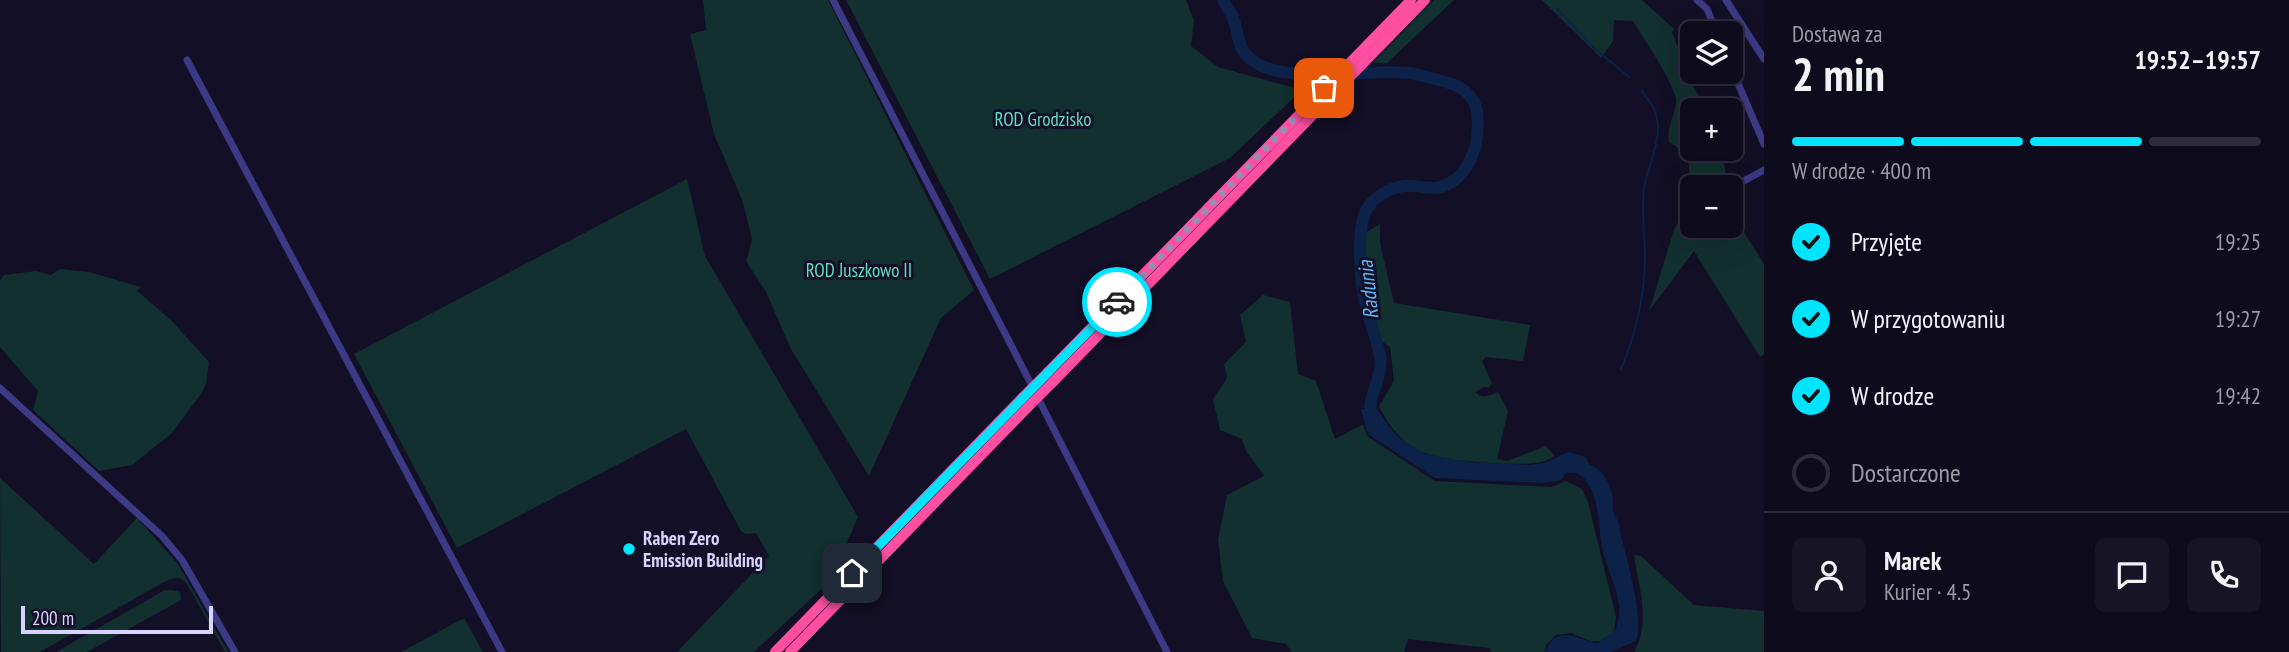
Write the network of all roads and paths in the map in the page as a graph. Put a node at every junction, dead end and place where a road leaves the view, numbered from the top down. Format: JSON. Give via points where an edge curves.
{"nodes":[{"id":1,"x":833,"y":0,"type":"edge"},
{"id":2,"x":1411,"y":0,"type":"edge"},
{"id":3,"x":1425,"y":0,"type":"edge"},
{"id":4,"x":1698,"y":0,"type":"edge"},
{"id":5,"x":1726,"y":0,"type":"edge"},
{"id":6,"x":1712,"y":21,"type":"edge"},
{"id":7,"x":1361,"y":57,"type":"junction"},
{"id":8,"x":1764,"y":59,"type":"edge"},
{"id":9,"x":187,"y":60,"type":"dead end"},
{"id":10,"x":1738,"y":84,"type":"edge"},
{"id":11,"x":1764,"y":145,"type":"edge"},
{"id":12,"x":1764,"y":170,"type":"edge"},
{"id":13,"x":1743,"y":181,"type":"edge"},
{"id":14,"x":1051,"y":377,"type":"junction"},
{"id":15,"x":1030,"y":382,"type":"dead end"},
{"id":16,"x":0,"y":388,"type":"edge"},
{"id":17,"x":1026,"y":402,"type":"junction"},
{"id":18,"x":1041,"y":404,"type":"dead end"},
{"id":19,"x":235,"y":652,"type":"edge"},
{"id":20,"x":502,"y":652,"type":"edge"},
{"id":21,"x":775,"y":652,"type":"edge"},
{"id":22,"x":790,"y":652,"type":"edge"},
{"id":23,"x":1167,"y":652,"type":"edge"}],
"edges":[{"from":1,"to":15,"type":"street"},
{"from":2,"to":7,"type":"highway"},
{"from":3,"to":7,"type":"highway"},
{"from":4,"to":6,"type":"street"},
{"from":5,"to":8,"type":"street"},
{"from":7,"to":14,"type":"highway","via":[[1324,88]]},
{"from":7,"to":14,"type":"highway","via":[[1338,88]]},
{"from":9,"to":20,"type":"street"},
{"from":10,"to":11,"type":"street"},
{"from":12,"to":13,"type":"street"},
{"from":14,"to":17,"type":"highway","bridge":true},
{"from":16,"to":19,"type":"street","via":[[162,536],[193,578]]},
{"from":17,"to":21,"type":"highway"},
{"from":17,"to":22,"type":"highway"},
{"from":18,"to":23,"type":"street"}]}
